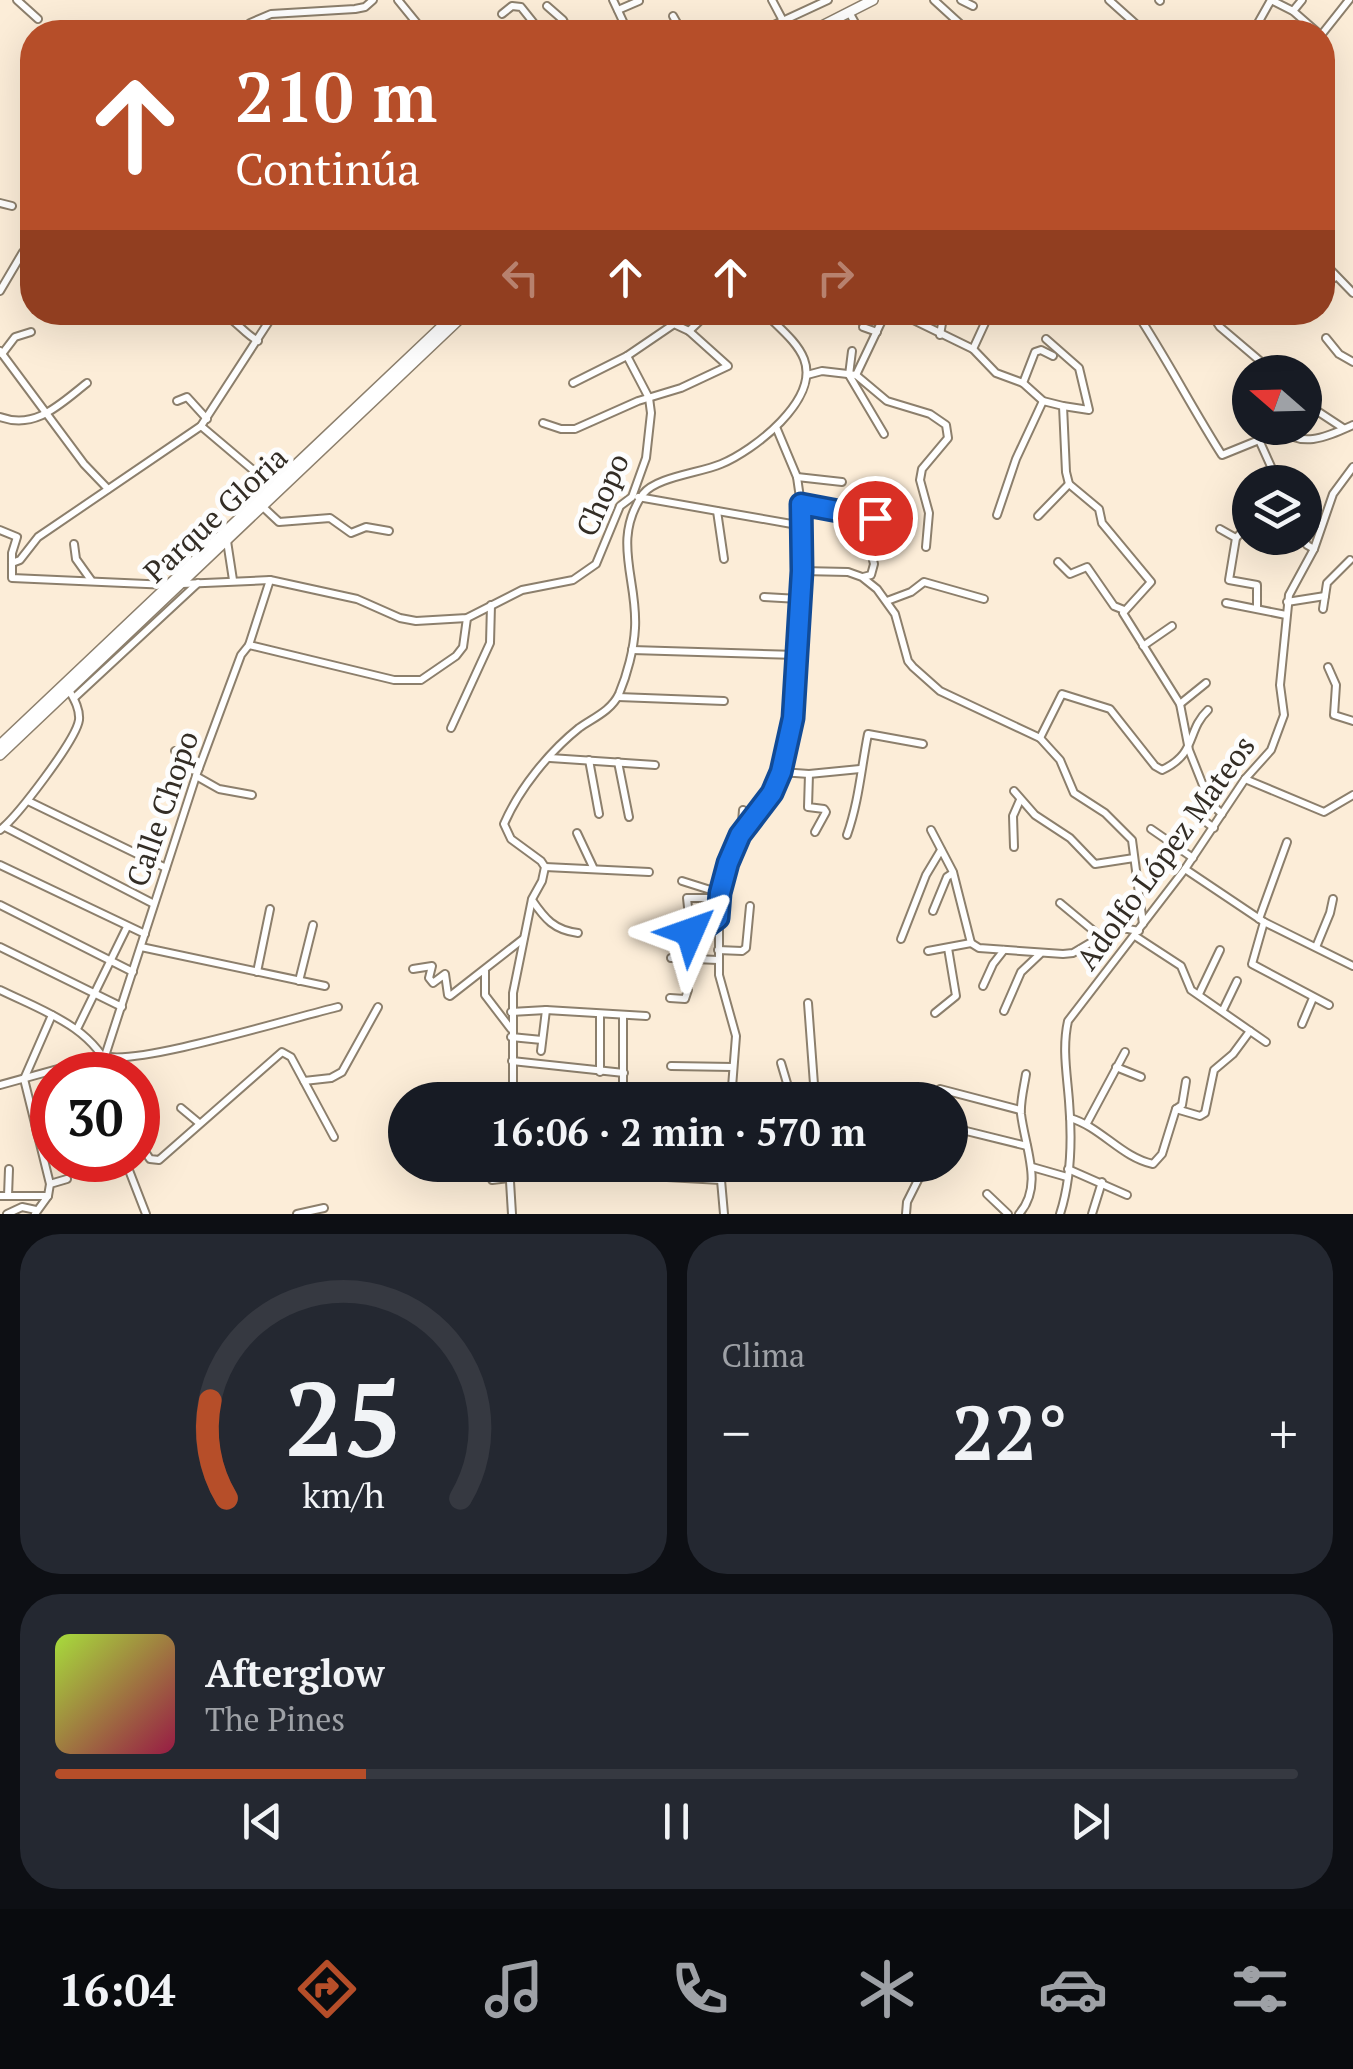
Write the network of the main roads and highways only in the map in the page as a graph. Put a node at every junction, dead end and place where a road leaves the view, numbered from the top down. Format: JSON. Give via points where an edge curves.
{"nodes":[{"id":1,"x":874,"y":0,"type":"edge"},
{"id":2,"x":833,"y":20,"type":"edge"},
{"id":3,"x":446,"y":325,"type":"edge"},
{"id":4,"x":452,"y":325,"type":"edge"},
{"id":5,"x":421,"y":353,"type":"junction"},
{"id":6,"x":275,"y":489,"type":"junction"},
{"id":7,"x":174,"y":584,"type":"junction"},
{"id":8,"x":69,"y":690,"type":"junction"},
{"id":9,"x":0,"y":745,"type":"edge"},
{"id":10,"x":0,"y":755,"type":"edge"}],
"edges":[{"from":1,"to":2,"type":"main road"},
{"from":3,"to":5,"type":"main road","name":"Parque Gloria"},
{"from":4,"to":5,"type":"main road","name":"Parque Gloria"},
{"from":5,"to":6,"type":"main road","name":"Parque Gloria"},
{"from":6,"to":7,"type":"main road","name":"Parque Gloria"},
{"from":6,"to":7,"type":"main road","name":"Parque Gloria"},
{"from":7,"to":8,"type":"main road","name":"Parque Gloria"},
{"from":8,"to":9,"type":"main road","name":"Parque Gloria"},
{"from":8,"to":10,"type":"main road","name":"Parque Gloria"}]}
